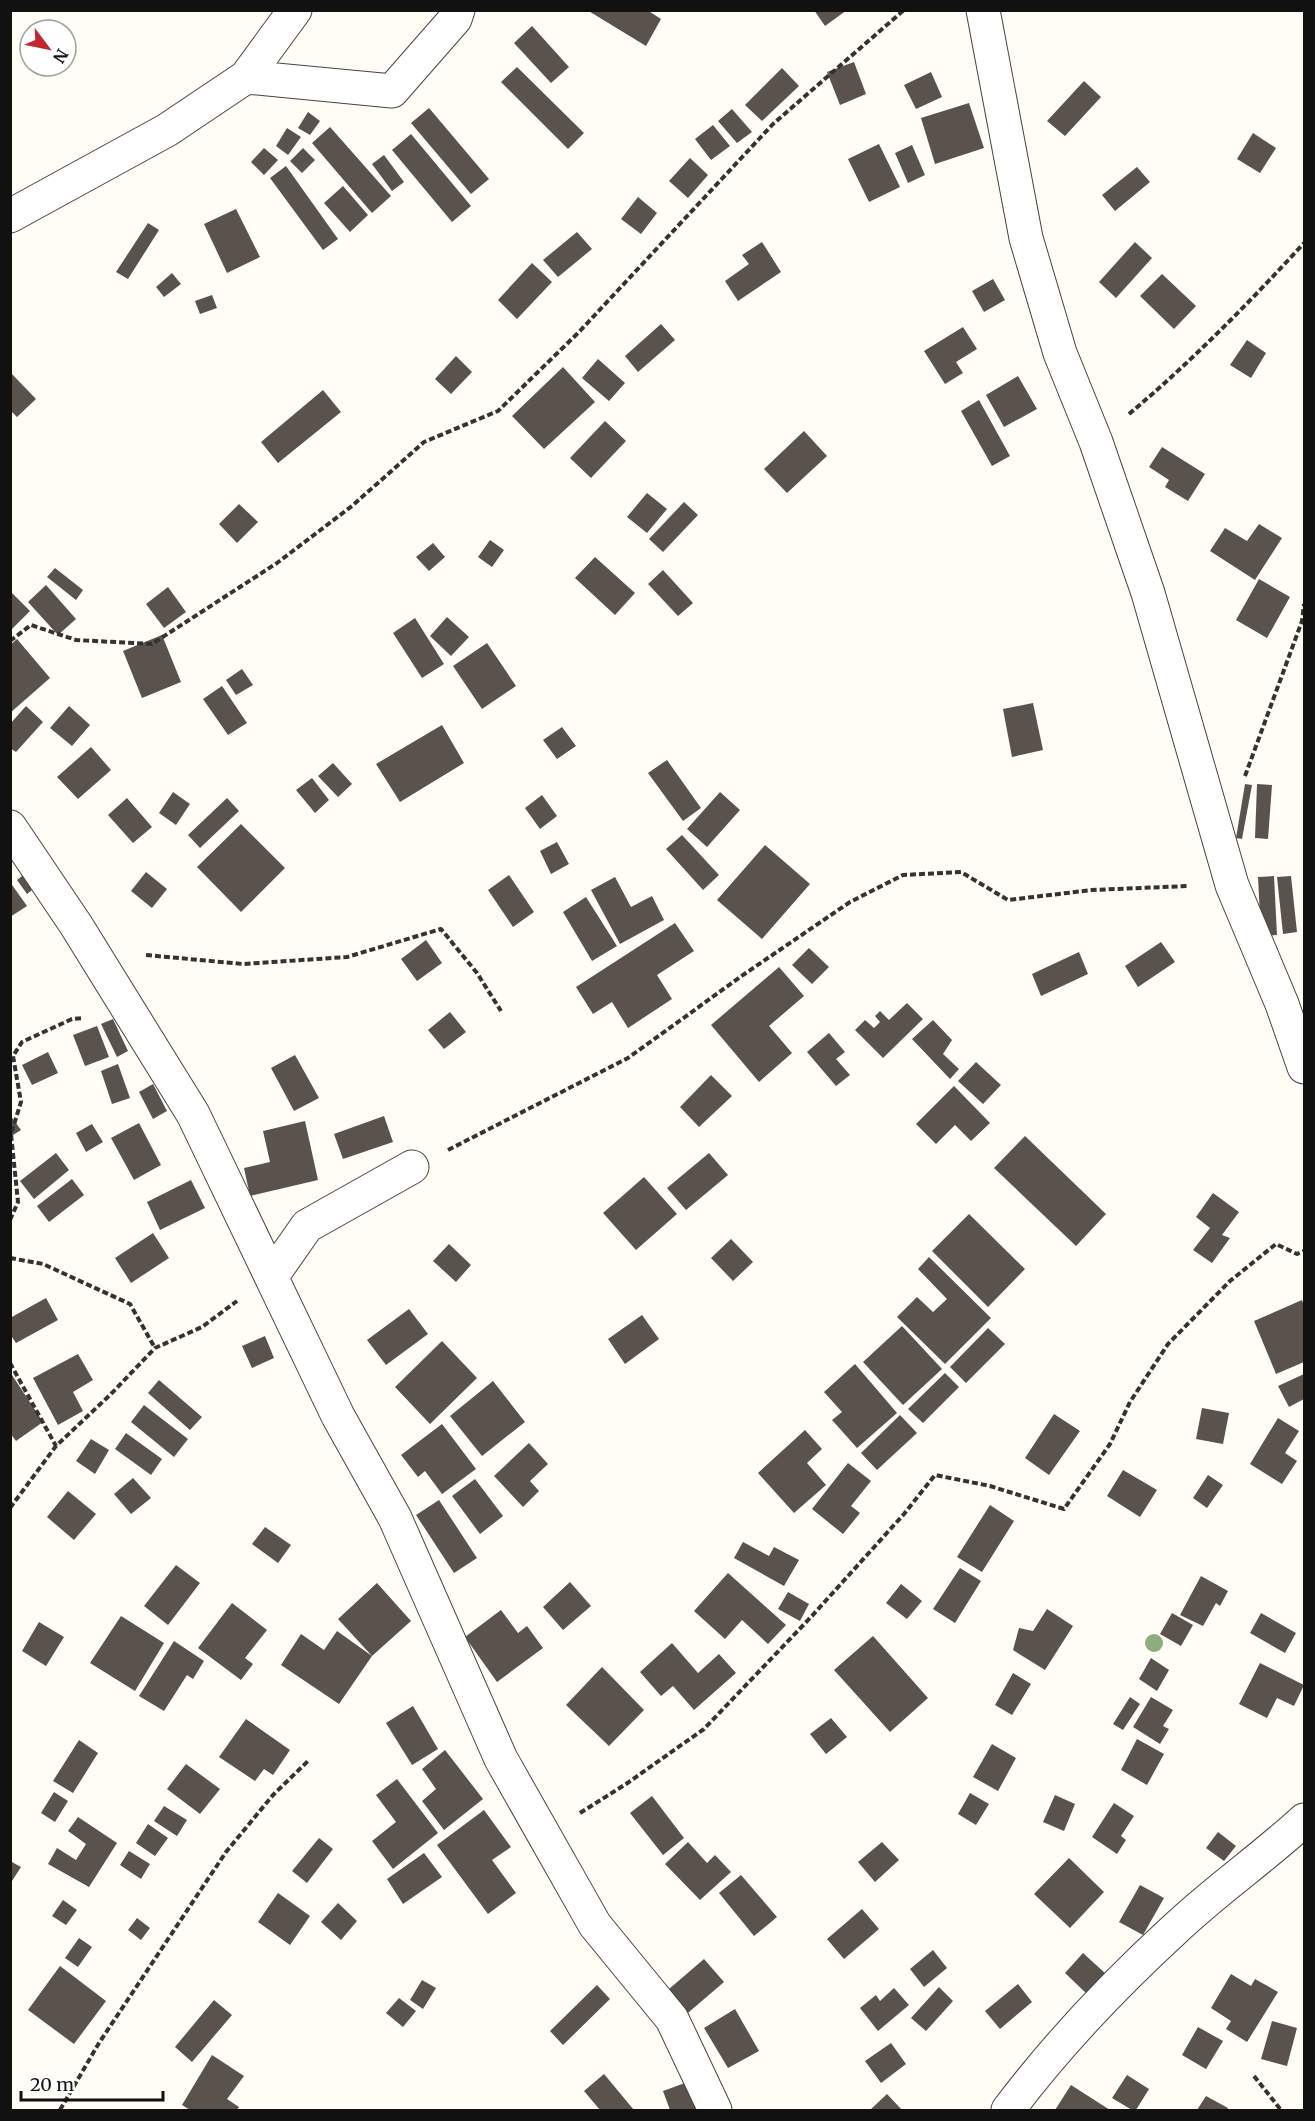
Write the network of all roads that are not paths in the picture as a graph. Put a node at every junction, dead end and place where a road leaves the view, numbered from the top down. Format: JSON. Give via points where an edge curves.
{"nodes":[{"id":1,"x":295,"y":10,"type":"edge"},
{"id":2,"x":458,"y":10,"type":"edge"},
{"id":3,"x":983,"y":10,"type":"edge"},
{"id":4,"x":246,"y":77,"type":"junction"},
{"id":5,"x":10,"y":216,"type":"edge"},
{"id":6,"x":10,"y":827,"type":"edge"},
{"id":7,"x":1305,"y":1067,"type":"edge"},
{"id":8,"x":412,"y":1167,"type":"road end"},
{"id":9,"x":272,"y":1276,"type":"junction"},
{"id":10,"x":1305,"y":1820,"type":"edge"},
{"id":11,"x":715,"y":2110,"type":"edge"},
{"id":12,"x":1008,"y":2110,"type":"edge"}],
"edges":[{"from":1,"to":4,"type":"street"},
{"from":2,"to":4,"type":"street","via":[[455,19],[392,91]]},
{"from":3,"to":7,"type":"street","via":[[1026,238],[1060,353],[1096,442],[1148,593],[1232,885]]},
{"from":4,"to":5,"type":"street","via":[[167,130]]},
{"from":6,"to":9,"type":"street","via":[[193,1114]]},
{"from":8,"to":9,"type":"street","via":[[307,1226]]},
{"from":9,"to":11,"type":"street","via":[[338,1416],[395,1518],[501,1759],[595,1924],[672,2019]]},
{"from":10,"to":12,"type":"street","via":[[1174,1929],[1102,2002]]}]}
